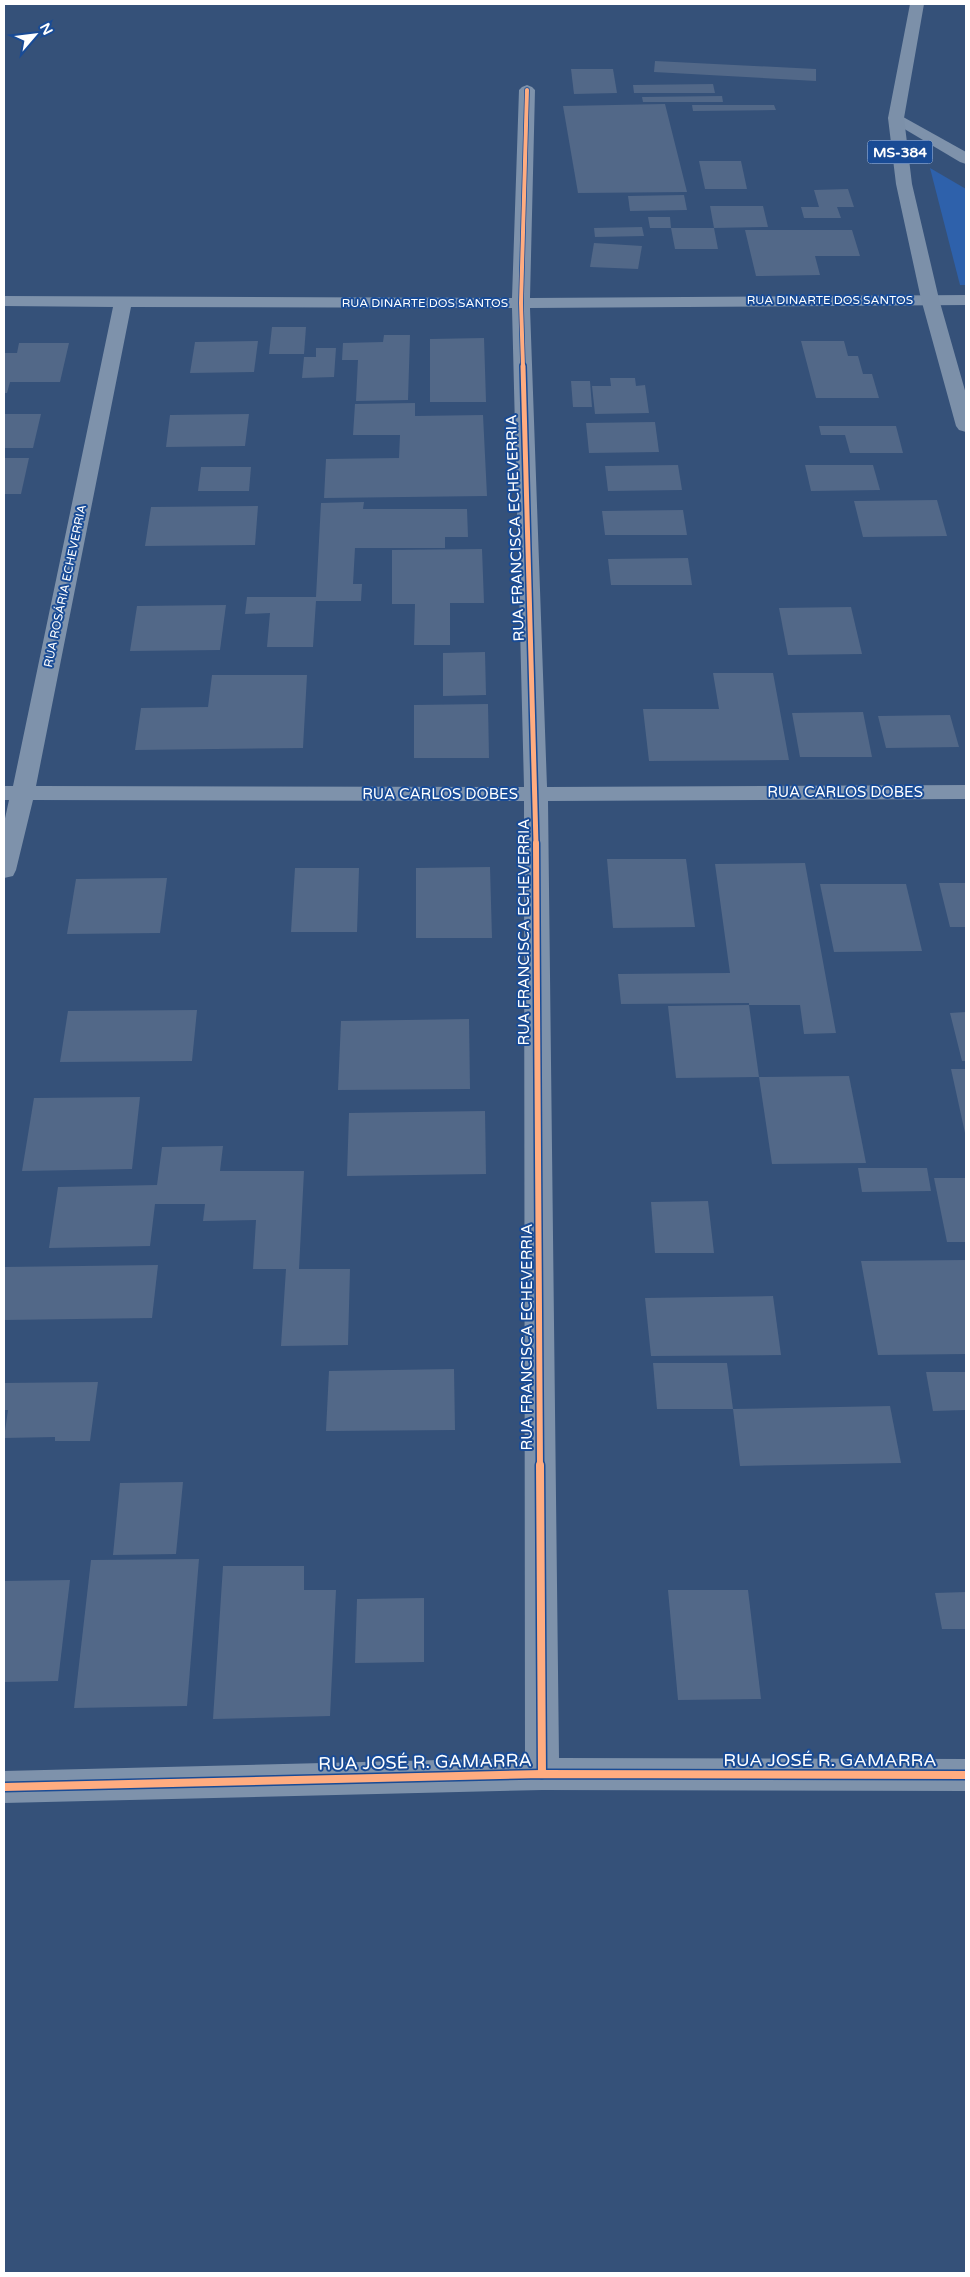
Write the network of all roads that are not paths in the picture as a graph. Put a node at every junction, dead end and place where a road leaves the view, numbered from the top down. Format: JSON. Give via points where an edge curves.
{"nodes":[{"id":1,"x":917,"y":4,"type":"edge"},
{"id":2,"x":527,"y":90,"type":"dead end"},
{"id":3,"x":896,"y":118,"type":"junction"},
{"id":4,"x":966,"y":159,"type":"edge"},
{"id":5,"x":930,"y":299,"type":"junction"},
{"id":6,"x":966,"y":300,"type":"edge"},
{"id":7,"x":4,"y":301,"type":"edge"},
{"id":8,"x":123,"y":302,"type":"junction"},
{"id":9,"x":521,"y":303,"type":"junction"},
{"id":10,"x":966,"y":426,"type":"edge"},
{"id":11,"x":966,"y":792,"type":"edge"},
{"id":12,"x":13,"y":793,"type":"edge"},
{"id":13,"x":536,"y":794,"type":"junction"},
{"id":14,"x":4,"y":870,"type":"edge"},
{"id":15,"x":542,"y":1774,"type":"junction"},
{"id":16,"x":966,"y":1775,"type":"edge"},
{"id":17,"x":4,"y":1787,"type":"edge"}],
"edges":[{"from":1,"to":3,"type":"main road","number":"MS-384"},
{"from":2,"to":9,"type":"street","name":"RUA FRANCISCA ECHEVERRIA"},
{"from":3,"to":4,"type":"street"},
{"from":3,"to":5,"type":"main road","number":"MS-384","via":[[904,184]]},
{"from":5,"to":6,"type":"street","name":"RUA DINARTE DOS SANTOS"},
{"from":5,"to":9,"type":"street","name":"RUA DINARTE DOS SANTOS"},
{"from":5,"to":10,"type":"main road","number":"MS-384"},
{"from":7,"to":8,"type":"street","name":"RUA DINARTE DOS SANTOS"},
{"from":8,"to":9,"type":"street","name":"RUA DINARTE DOS SANTOS"},
{"from":8,"to":12,"type":"street","name":"RUA ROSÁRIA ECHEVERRIA"},
{"from":9,"to":13,"type":"street","name":"RUA FRANCISCA ECHEVERRIA"},
{"from":11,"to":13,"type":"street","name":"RUA CARLOS DOBES"},
{"from":12,"to":13,"type":"street","name":"RUA CARLOS DOBES"},
{"from":12,"to":14,"type":"street","name":"RUA ROSÁRIA ECHEVERRIA"},
{"from":13,"to":15,"type":"street","name":"RUA FRANCISCA ECHEVERRIA"},
{"from":15,"to":16,"type":"street","name":"RUA JOSÉ R. GAMARRA"},
{"from":15,"to":17,"type":"street","name":"RUA JOSÉ R. GAMARRA"}]}
